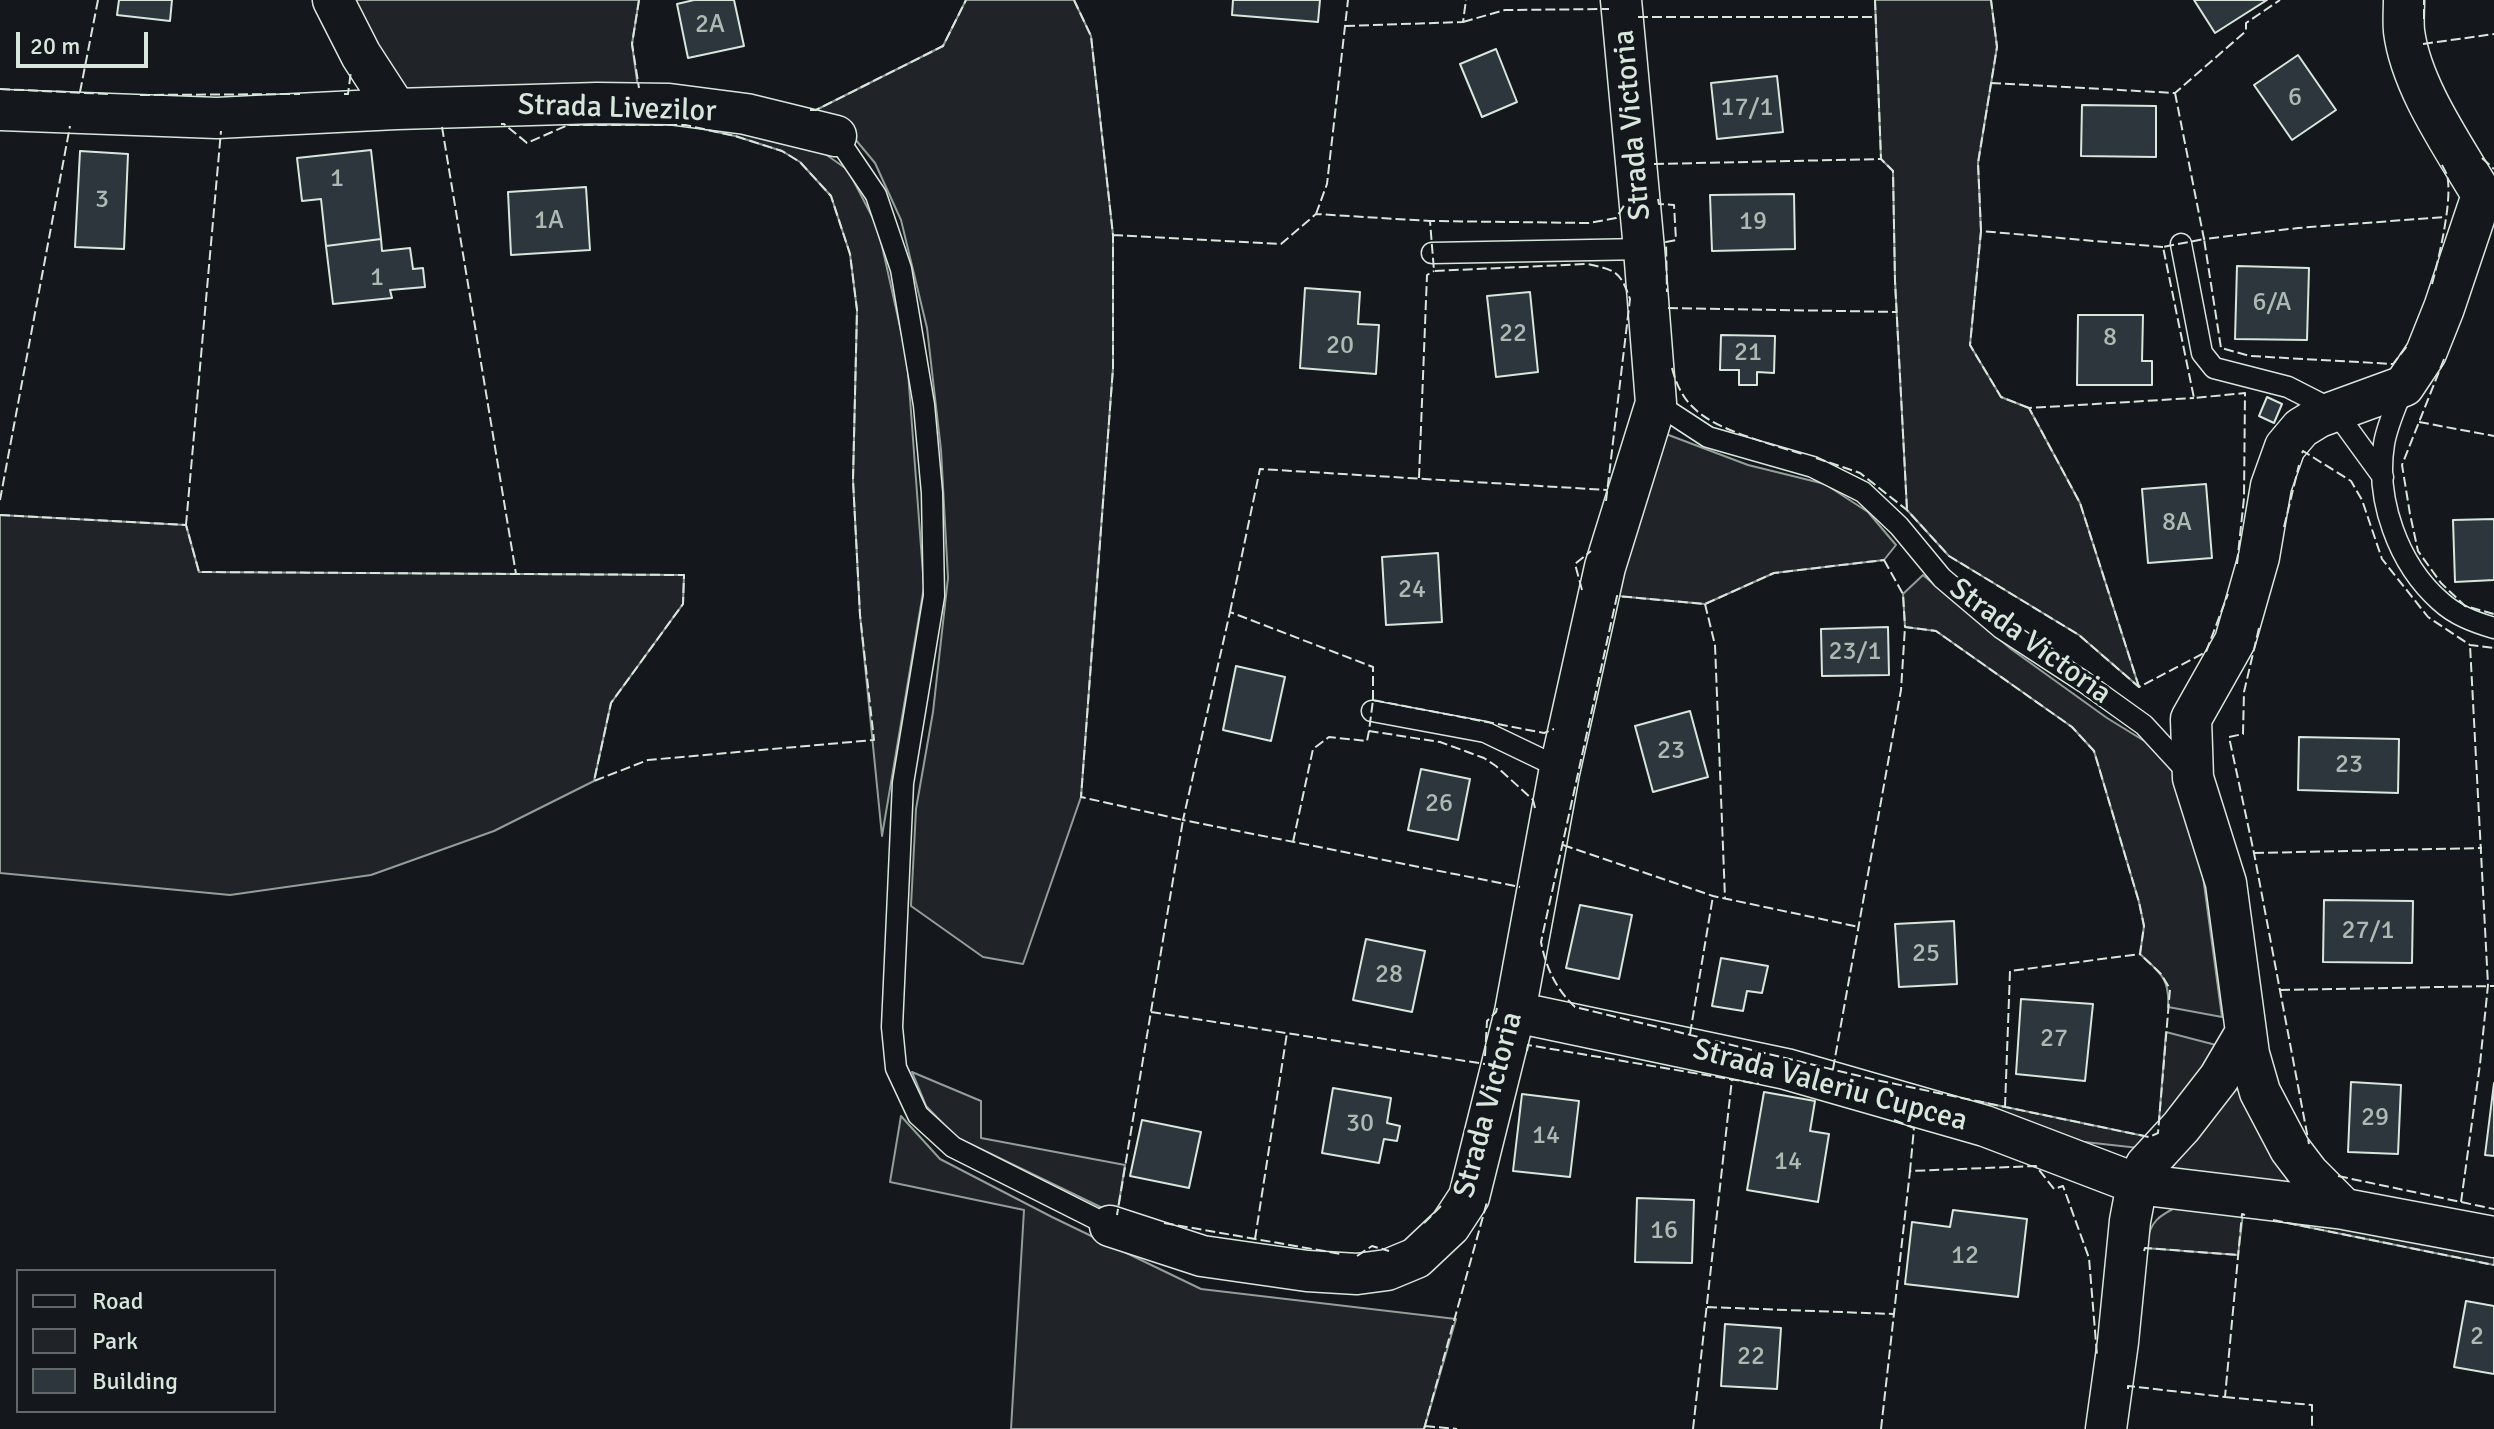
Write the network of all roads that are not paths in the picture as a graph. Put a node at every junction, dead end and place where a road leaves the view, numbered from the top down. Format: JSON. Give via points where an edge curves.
{"nodes":[{"id":1,"x":333,"y":0,"type":"edge"},
{"id":2,"x":1621,"y":0,"type":"edge"},
{"id":3,"x":2404,"y":0,"type":"edge"},
{"id":4,"x":396,"y":109,"type":"junction"},
{"id":5,"x":0,"y":110,"type":"edge"},
{"id":6,"x":836,"y":136,"type":"joint"},
{"id":7,"x":2488,"y":196,"type":"edge"},
{"id":8,"x":2181,"y":244,"type":"dead end"},
{"id":9,"x":1644,"y":249,"type":"junction"},
{"id":10,"x":1432,"y":253,"type":"dead end"},
{"id":11,"x":2404,"y":386,"type":"junction"},
{"id":12,"x":1656,"y":403,"type":"junction"},
{"id":13,"x":2335,"y":411,"type":"junction"},
{"id":14,"x":2383,"y":477,"type":"junction"},
{"id":15,"x":2494,"y":628,"type":"edge"},
{"id":16,"x":1372,"y":711,"type":"dead end"},
{"id":17,"x":1560,"y":768,"type":"junction"},
{"id":18,"x":2193,"y":778,"type":"junction"},
{"id":19,"x":1515,"y":1012,"type":"junction"},
{"id":20,"x":2246,"y":1032,"type":"junction"},
{"id":21,"x":2137,"y":1184,"type":"junction"},
{"id":22,"x":2344,"y":1209,"type":"junction"},
{"id":23,"x":1110,"y":1226,"type":"joint"},
{"id":24,"x":2494,"y":1237,"type":"edge"},
{"id":25,"x":2106,"y":1429,"type":"edge"}],
"edges":[{"from":1,"to":4,"type":"street"},
{"from":2,"to":9,"type":"street","name":"Strada Victoria"},
{"from":3,"to":7,"type":"street","via":[[2410,60],[2427,98]]},
{"from":4,"to":5,"type":"street","name":"Strada Livezilor","via":[[217,118]]},
{"from":4,"to":6,"type":"street","name":"Strada Livezilor","via":[[669,104],[746,114]]},
{"from":6,"to":23,"type":"lane","via":[[876,195],[901,269],[924,405],[932,493],[934,596],[903,783],[892,1027],[896,1068],[918,1115],[953,1147]]},
{"from":7,"to":11,"type":"street","via":[[2426,353]]},
{"from":8,"to":13,"type":"lane","via":[[2202,353],[2214,368],[2288,387]]},
{"from":9,"to":10,"type":"lane","name":"Strada Victoria"},
{"from":9,"to":12,"type":"street","name":"Strada Victoria"},
{"from":11,"to":13,"type":"street"},
{"from":11,"to":14,"type":"lane","via":[[2384,444]]},
{"from":12,"to":17,"type":"street","name":"Strada Victoria","via":[[1605,567]]},
{"from":12,"to":18,"type":"lane","name":"Strada Victoria","via":[[1708,437],[1813,467],[1863,492],[1942,578],[2001,628],[2144,725]]},
{"from":13,"to":14,"type":"lane"},
{"from":13,"to":18,"type":"street","via":[[2301,428],[2285,447],[2235,641],[2191,719]]},
{"from":14,"to":15,"type":"lane","via":[[2392,528],[2422,582],[2468,620]]},
{"from":16,"to":17,"type":"lane","via":[[1485,732]]},
{"from":17,"to":19,"type":"street","name":"Strada Victoria"},
{"from":18,"to":20,"type":"street","via":[[2226,883]]},
{"from":19,"to":21,"type":"street","name":"Strada Valeriu Cupcea","via":[[1786,1069],[1985,1126]]},
{"from":19,"to":23,"type":"street","name":"Strada Victoria","via":[[1469,1197],[1450,1226],[1416,1258],[1357,1274],[1307,1271],[1202,1256]]},
{"from":20,"to":21,"type":"street","via":[[2219,1078],[2146,1165]]},
{"from":20,"to":22,"type":"street","via":[[2260,1092],[2278,1129],[2309,1174]]},
{"from":21,"to":22,"type":"street","name":"Strada Valeriu Cupcea"},
{"from":21,"to":25,"type":"street"},
{"from":22,"to":24,"type":"street","name":"Strada Valeriu Cupcea"}]}
